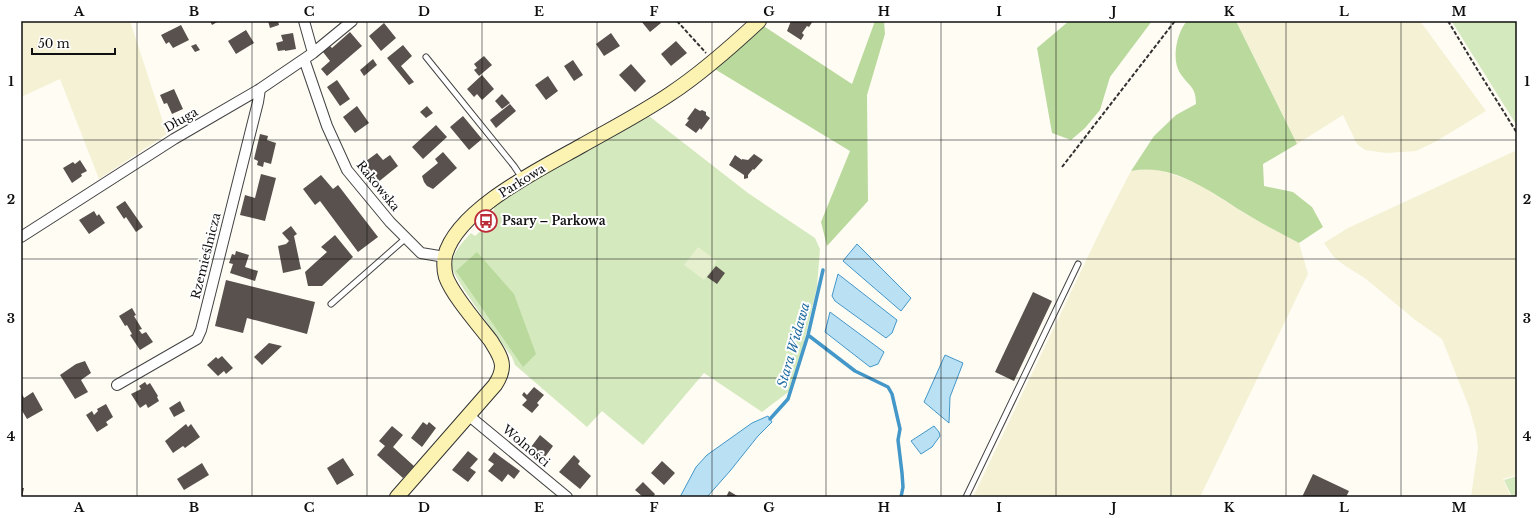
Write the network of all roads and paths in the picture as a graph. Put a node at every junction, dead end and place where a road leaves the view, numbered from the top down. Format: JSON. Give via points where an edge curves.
{"nodes":[{"id":1,"x":304,"y":21,"type":"edge"},
{"id":2,"x":352,"y":21,"type":"edge"},
{"id":3,"x":677,"y":21,"type":"edge"},
{"id":4,"x":759,"y":21,"type":"edge"},
{"id":5,"x":1175,"y":21,"type":"edge"},
{"id":6,"x":1448,"y":21,"type":"edge"},
{"id":7,"x":309,"y":56,"type":"junction"},
{"id":8,"x":426,"y":57,"type":"dead end"},
{"id":9,"x":713,"y":62,"type":"junction"},
{"id":10,"x":260,"y":89,"type":"junction"},
{"id":11,"x":1517,"y":133,"type":"edge"},
{"id":12,"x":1062,"y":167,"type":"dead end"},
{"id":13,"x":522,"y":179,"type":"junction"},
{"id":14,"x":21,"y":237,"type":"edge"},
{"id":15,"x":406,"y":238,"type":"junction"},
{"id":16,"x":445,"y":257,"type":"junction"},
{"id":17,"x":1078,"y":264,"type":"dead end"},
{"id":18,"x":331,"y":304,"type":"dead end"},
{"id":19,"x":117,"y":385,"type":"dead end"},
{"id":20,"x":468,"y":415,"type":"junction"},
{"id":21,"x":397,"y":497,"type":"edge"},
{"id":22,"x":567,"y":497,"type":"edge"},
{"id":23,"x":966,"y":497,"type":"edge"}],
"edges":[{"from":1,"to":7,"type":"street","name":"Rakowska"},
{"from":2,"to":7,"type":"street","name":"Długa"},
{"from":3,"to":9,"type":"path"},
{"from":4,"to":9,"type":"street","name":"Parkowa"},
{"from":5,"to":12,"type":"path"},
{"from":6,"to":11,"type":"path"},
{"from":7,"to":10,"type":"street","name":"Długa"},
{"from":7,"to":15,"type":"street","name":"Rakowska","via":[[327,126],[346,170]]},
{"from":8,"to":13,"type":"lane"},
{"from":9,"to":13,"type":"street","name":"Parkowa","via":[[647,109]]},
{"from":10,"to":14,"type":"street","name":"Długa","via":[[174,139]]},
{"from":10,"to":19,"type":"street","name":"Rzemieślnicza","via":[[197,339]]},
{"from":13,"to":16,"type":"street","name":"Parkowa","via":[[474,214],[452,239]]},
{"from":15,"to":16,"type":"street","name":"Rakowska","via":[[420,253]]},
{"from":15,"to":18,"type":"lane"},
{"from":16,"to":20,"type":"street","name":"Parkowa","via":[[449,283],[495,347],[502,365],[501,374],[495,385]]},
{"from":17,"to":23,"type":"lane"},
{"from":20,"to":21,"type":"street","name":"Parkowa"},
{"from":20,"to":22,"type":"street","name":"Wolności"}]}
